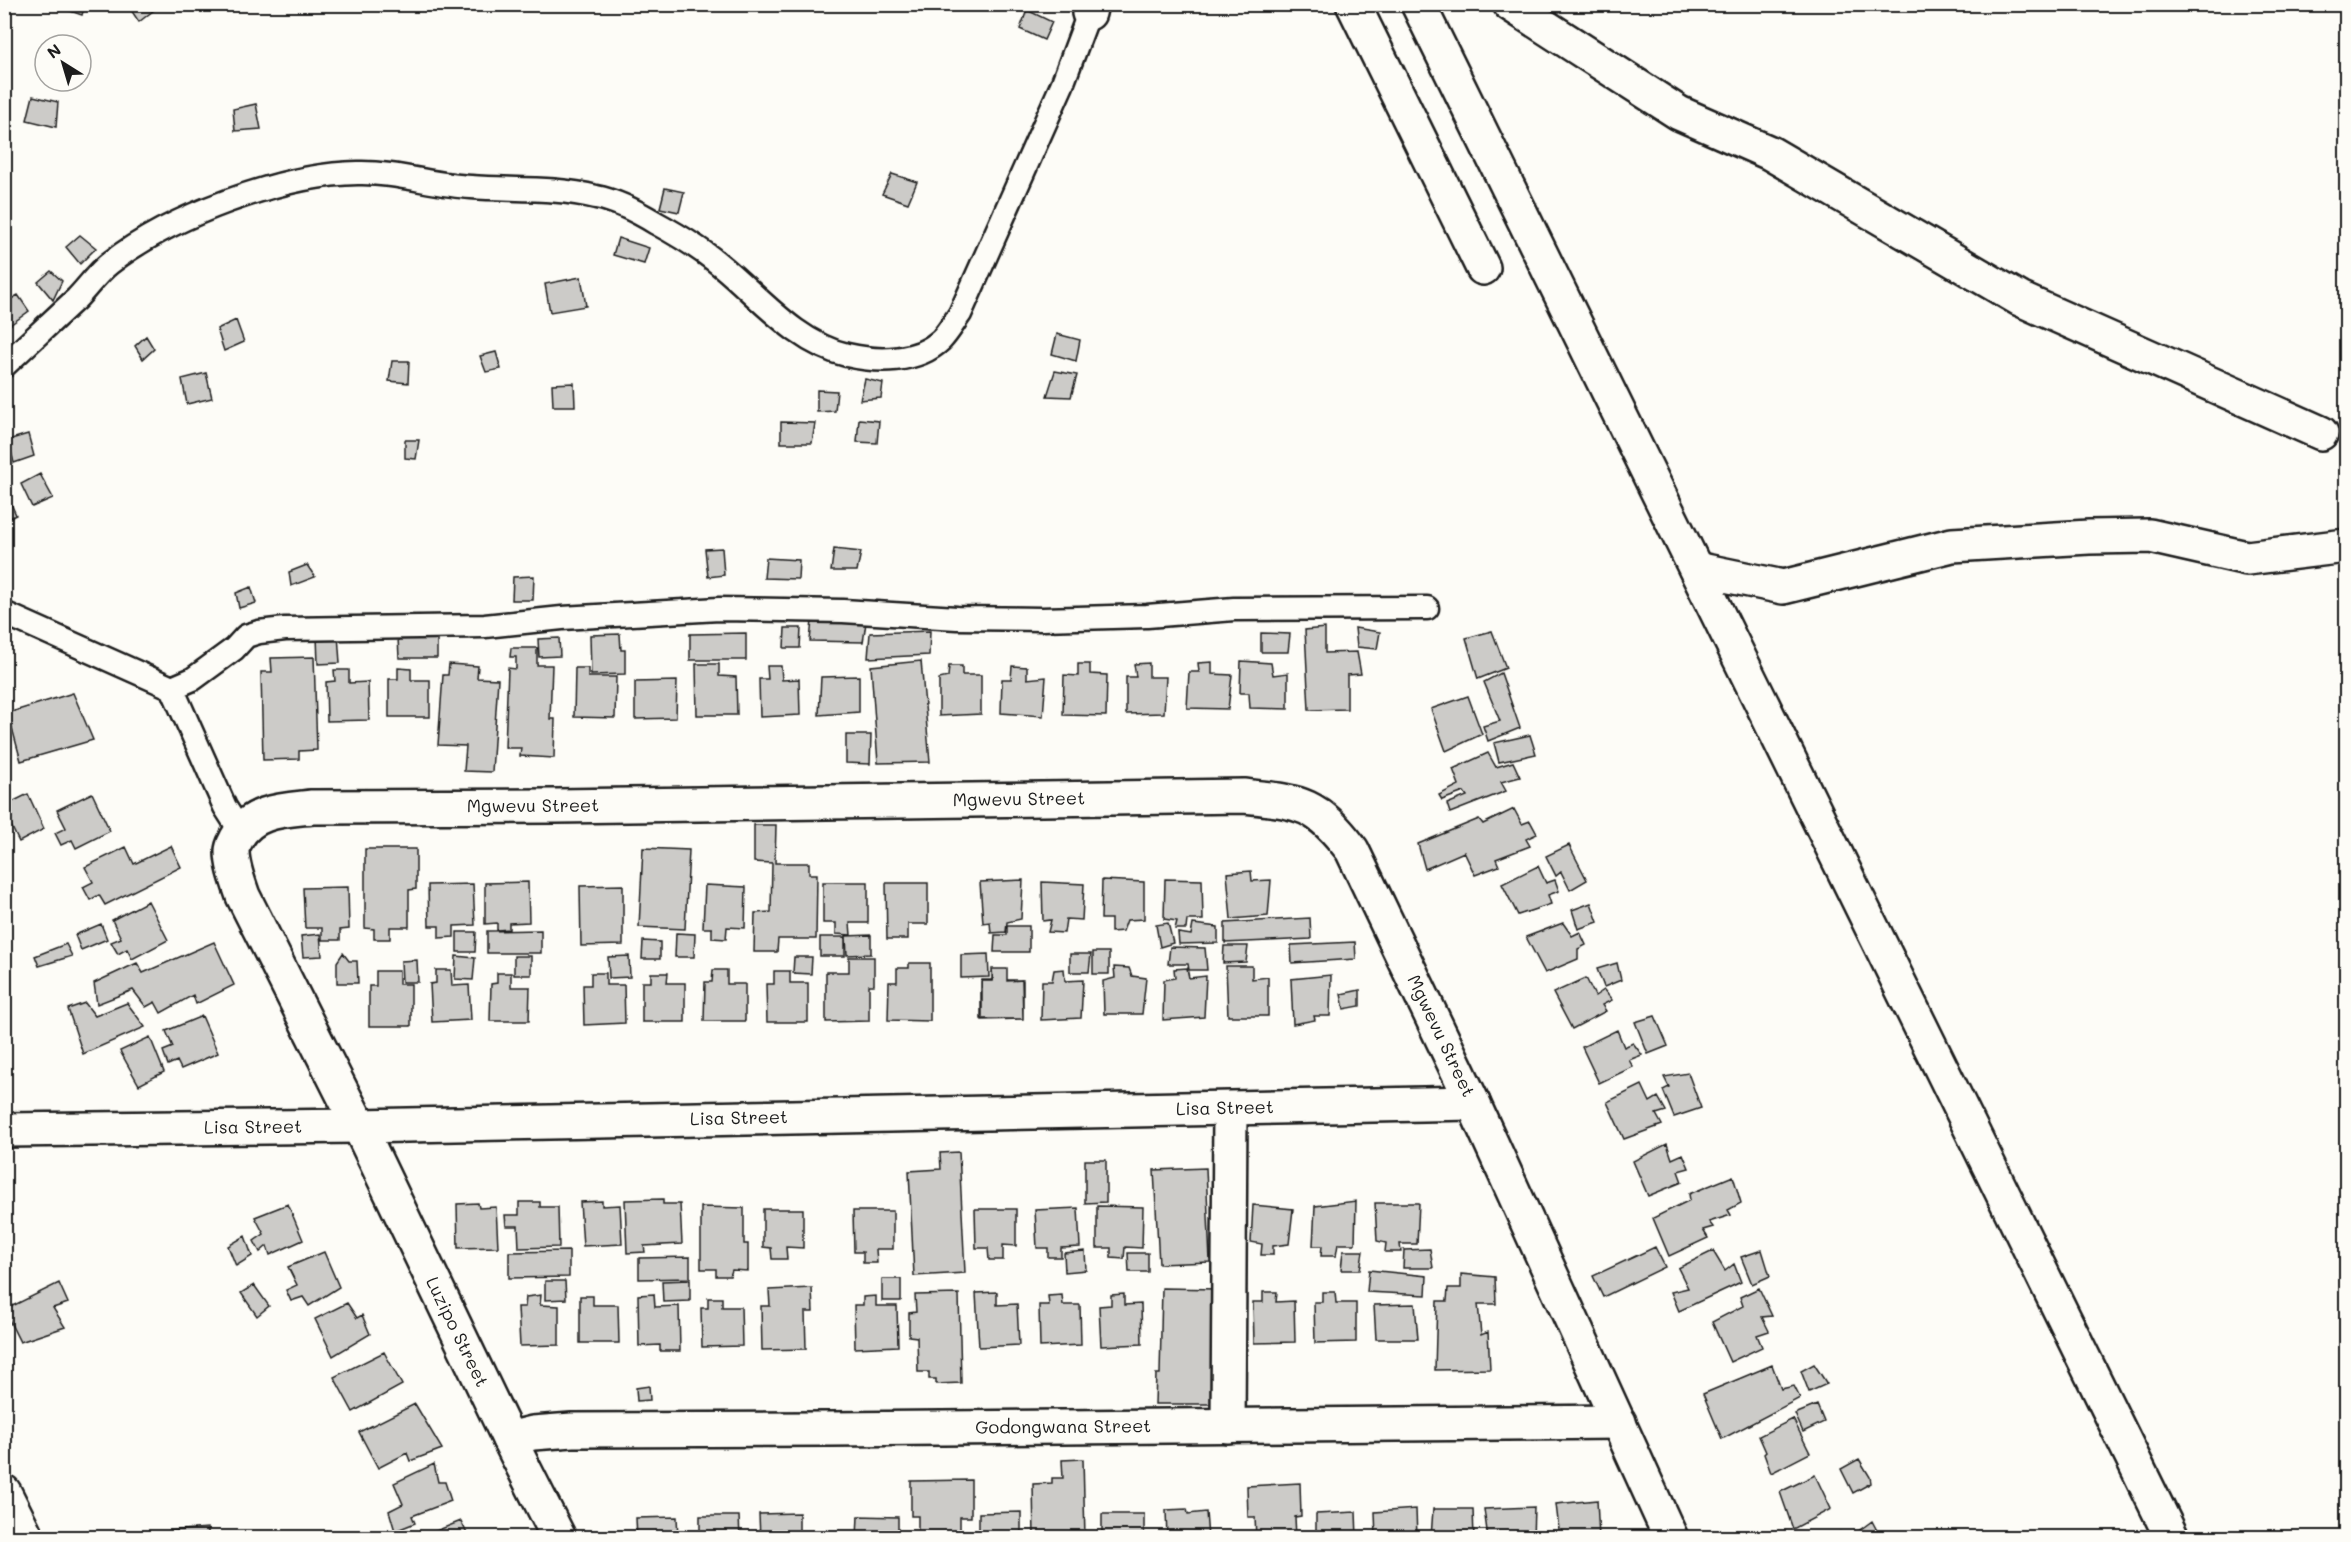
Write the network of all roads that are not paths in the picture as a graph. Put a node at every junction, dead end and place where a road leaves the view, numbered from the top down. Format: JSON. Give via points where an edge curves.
{"nodes":[{"id":1,"x":1353,"y":4,"type":"edge"},
{"id":2,"x":1418,"y":4,"type":"edge"},
{"id":3,"x":1510,"y":4,"type":"edge"},
{"id":4,"x":1090,"y":7,"type":"edge"},
{"id":5,"x":1483,"y":268,"type":"dead end"},
{"id":6,"x":4,"y":366,"type":"edge"},
{"id":7,"x":2321,"y":433,"type":"dead end"},
{"id":8,"x":2346,"y":546,"type":"edge"},
{"id":9,"x":1696,"y":569,"type":"junction"},
{"id":10,"x":1426,"y":608,"type":"dead end"},
{"id":11,"x":4,"y":613,"type":"edge"},
{"id":12,"x":172,"y":688,"type":"junction"},
{"id":13,"x":240,"y":832,"type":"junction"},
{"id":14,"x":1473,"y":1103,"type":"junction"},
{"id":15,"x":1230,"y":1109,"type":"junction"},
{"id":16,"x":359,"y":1126,"type":"junction"},
{"id":17,"x":4,"y":1130,"type":"edge"},
{"id":18,"x":1619,"y":1422,"type":"junction"},
{"id":19,"x":1228,"y":1426,"type":"junction"},
{"id":20,"x":509,"y":1439,"type":"junction"},
{"id":21,"x":4,"y":1492,"type":"edge"},
{"id":22,"x":27,"y":1538,"type":"edge"},
{"id":23,"x":559,"y":1538,"type":"edge"},
{"id":24,"x":1671,"y":1538,"type":"edge"},
{"id":25,"x":2172,"y":1538,"type":"edge"}],
"edges":[{"from":1,"to":5,"type":"street"},
{"from":2,"to":9,"type":"street"},
{"from":3,"to":7,"type":"street","via":[[1679,113],[1770,153],[2020,299]]},
{"from":4,"to":6,"type":"lane","via":[[1062,85],[960,314],[941,340],[926,351],[903,358],[874,359],[846,355],[819,344],[788,324],[692,242],[639,213],[599,197],[574,192],[468,187],[358,172],[323,175],[262,190],[185,218],[140,242],[107,265]]},
{"from":8,"to":9,"type":"street","via":[[2247,558],[2150,536],[1952,545],[1783,586]]},
{"from":9,"to":25,"type":"street"},
{"from":10,"to":12,"type":"lane","via":[[1234,609],[1042,620],[843,610],[719,609],[485,626],[285,629],[246,636],[234,650],[193,679]]},
{"from":11,"to":12,"type":"lane"},
{"from":12,"to":13,"type":"lane"},
{"from":13,"to":14,"type":"street","name":"Mgwevu Street","via":[[272,811],[312,807],[1244,796],[1290,801],[1314,810],[1334,826],[1352,850]]},
{"from":13,"to":16,"type":"street","via":[[232,848],[243,896]]},
{"from":14,"to":15,"type":"street","name":"Lisa Street"},
{"from":14,"to":18,"type":"street","name":"Mgwevu Street"},
{"from":15,"to":16,"type":"street","name":"Lisa Street"},
{"from":15,"to":19,"type":"street"},
{"from":16,"to":17,"type":"street","name":"Lisa Street"},
{"from":16,"to":20,"type":"street","name":"Luzipo Street"},
{"from":18,"to":19,"type":"street","name":"Godongwana Street"},
{"from":18,"to":24,"type":"street","name":"Mgwevu Street"},
{"from":19,"to":20,"type":"street","name":"Godongwana Street","via":[[572,1430]]},
{"from":20,"to":23,"type":"street","name":"Luzipo Street"},
{"from":21,"to":22,"type":"street"}]}
